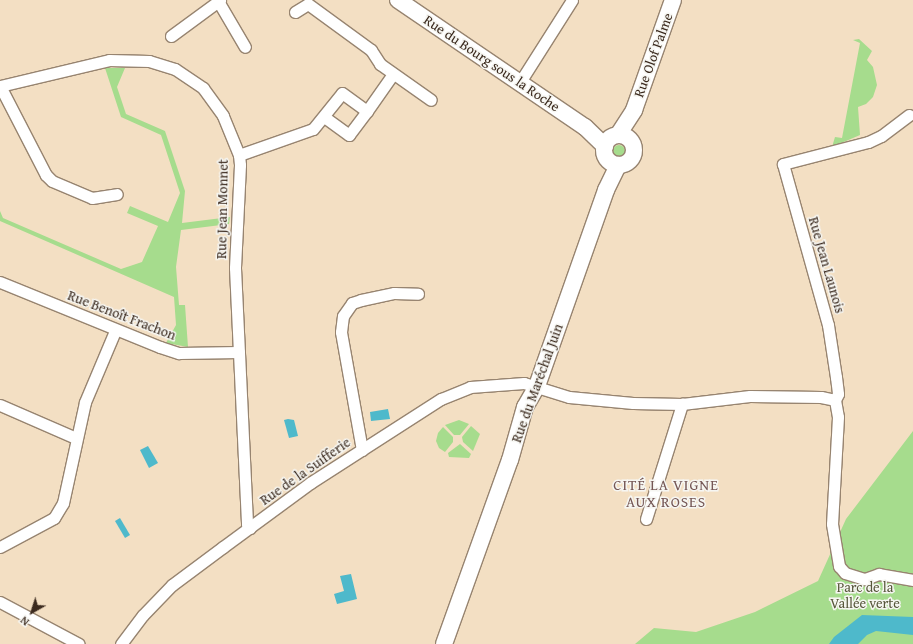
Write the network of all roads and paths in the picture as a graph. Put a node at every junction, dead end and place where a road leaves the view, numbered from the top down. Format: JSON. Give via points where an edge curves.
{"nodes":[{"id":1,"x":398,"y":0,"type":"edge"},
{"id":2,"x":572,"y":0,"type":"edge"},
{"id":3,"x":673,"y":0,"type":"edge"},
{"id":4,"x":219,"y":1,"type":"edge"},
{"id":5,"x":296,"y":12,"type":"dead end"},
{"id":6,"x":172,"y":36,"type":"dead end"},
{"id":7,"x":244,"y":47,"type":"dead end"},
{"id":8,"x":393,"y":74,"type":"junction"},
{"id":9,"x":520,"y":82,"type":"junction"},
{"id":10,"x":0,"y":86,"type":"edge"},
{"id":11,"x":431,"y":100,"type":"dead end"},
{"id":12,"x":367,"y":111,"type":"junction"},
{"id":13,"x":909,"y":115,"type":"dead end"},
{"id":14,"x":324,"y":117,"type":"junction"},
{"id":15,"x":616,"y":139,"type":"junction"},
{"id":16,"x":239,"y":156,"type":"junction"},
{"id":17,"x":614,"y":164,"type":"junction"},
{"id":18,"x":117,"y":194,"type":"dead end"},
{"id":19,"x":0,"y":282,"type":"edge"},
{"id":20,"x":418,"y":294,"type":"dead end"},
{"id":21,"x":115,"y":330,"type":"junction"},
{"id":22,"x":239,"y":352,"type":"junction"},
{"id":23,"x":537,"y":386,"type":"junction"},
{"id":24,"x":835,"y":400,"type":"junction"},
{"id":25,"x":682,"y":404,"type":"junction"},
{"id":26,"x":0,"y":405,"type":"edge"},
{"id":27,"x":76,"y":438,"type":"junction"},
{"id":28,"x":362,"y":450,"type":"junction"},
{"id":29,"x":646,"y":519,"type":"dead end"},
{"id":30,"x":250,"y":528,"type":"junction"},
{"id":31,"x":0,"y":548,"type":"edge"},
{"id":32,"x":913,"y":580,"type":"edge"},
{"id":33,"x":0,"y":602,"type":"edge"},
{"id":34,"x":79,"y":644,"type":"edge"},
{"id":35,"x":122,"y":644,"type":"edge"},
{"id":36,"x":444,"y":644,"type":"edge"}],
"edges":[{"from":1,"to":9,"type":"main road","name":"Rue du Bourg sous la Roche"},
{"from":2,"to":9,"type":"street"},
{"from":3,"to":15,"type":"main road","name":"Rue Olof Palme","via":[[634,110]]},
{"from":4,"to":6,"type":"street"},
{"from":4,"to":7,"type":"street"},
{"from":5,"to":8,"type":"street","via":[[308,4],[371,50],[380,64]]},
{"from":8,"to":11,"type":"street"},
{"from":8,"to":12,"type":"street"},
{"from":9,"to":15,"type":"main road","name":"Rue du Bourg sous la Roche","via":[[585,127]]},
{"from":10,"to":16,"type":"street","name":"Rue Jean Monnet","via":[[109,60],[148,61],[175,69],[204,88],[223,116]]},
{"from":10,"to":18,"type":"street","via":[[46,175],[52,181],[92,198]]},
{"from":12,"to":14,"type":"street","via":[[342,93]]},
{"from":12,"to":14,"type":"street","via":[[349,135]]},
{"from":13,"to":24,"type":"street","name":"Rue Jean Launois","via":[[881,136],[868,142],[783,164],[828,325],[838,394]]},
{"from":14,"to":16,"type":"street","via":[[314,129]]},
{"from":15,"to":17,"type":"main road","via":[[605,155]]},
{"from":15,"to":17,"type":"main road","via":[[634,146],[634,156],[627,163]]},
{"from":16,"to":22,"type":"street","name":"Rue Jean Monnet","via":[[235,268]]},
{"from":17,"to":23,"type":"main road","name":"Rue du Maréchal Juin"},
{"from":19,"to":21,"type":"street","name":"Rue Benoît Frachon"},
{"from":20,"to":28,"type":"street","via":[[394,293],[362,300],[352,304],[343,316],[341,332]]},
{"from":21,"to":22,"type":"street","name":"Rue Benoît Frachon","via":[[179,353]]},
{"from":21,"to":27,"type":"street","via":[[85,402]]},
{"from":22,"to":30,"type":"street","name":"Rue Jean Monnet","via":[[247,524]]},
{"from":23,"to":25,"type":"street","name":"Rue de la Suifferie","via":[[569,397],[633,403]]},
{"from":23,"to":28,"type":"street","name":"Rue de la Suifferie","via":[[524,383],[470,387],[441,399]]},
{"from":23,"to":36,"type":"main road","name":"Rue du Maréchal Juin","via":[[525,407],[510,460]]},
{"from":24,"to":25,"type":"street","name":"Rue de la Suifferie","via":[[821,397],[750,396]]},
{"from":24,"to":32,"type":"street","name":"Rue Jean Launois","via":[[838,417],[833,511],[835,551],[839,566],[845,573],[865,579],[879,574]]},
{"from":25,"to":29,"type":"street"},
{"from":26,"to":27,"type":"street"},
{"from":27,"to":31,"type":"street","via":[[63,503],[54,518]]},
{"from":28,"to":30,"type":"street","name":"Rue de la Suifferie","via":[[310,483]]},
{"from":30,"to":35,"type":"street","name":"Rue de la Suifferie","via":[[172,585],[143,615]]},
{"from":33,"to":34,"type":"street"}]}
